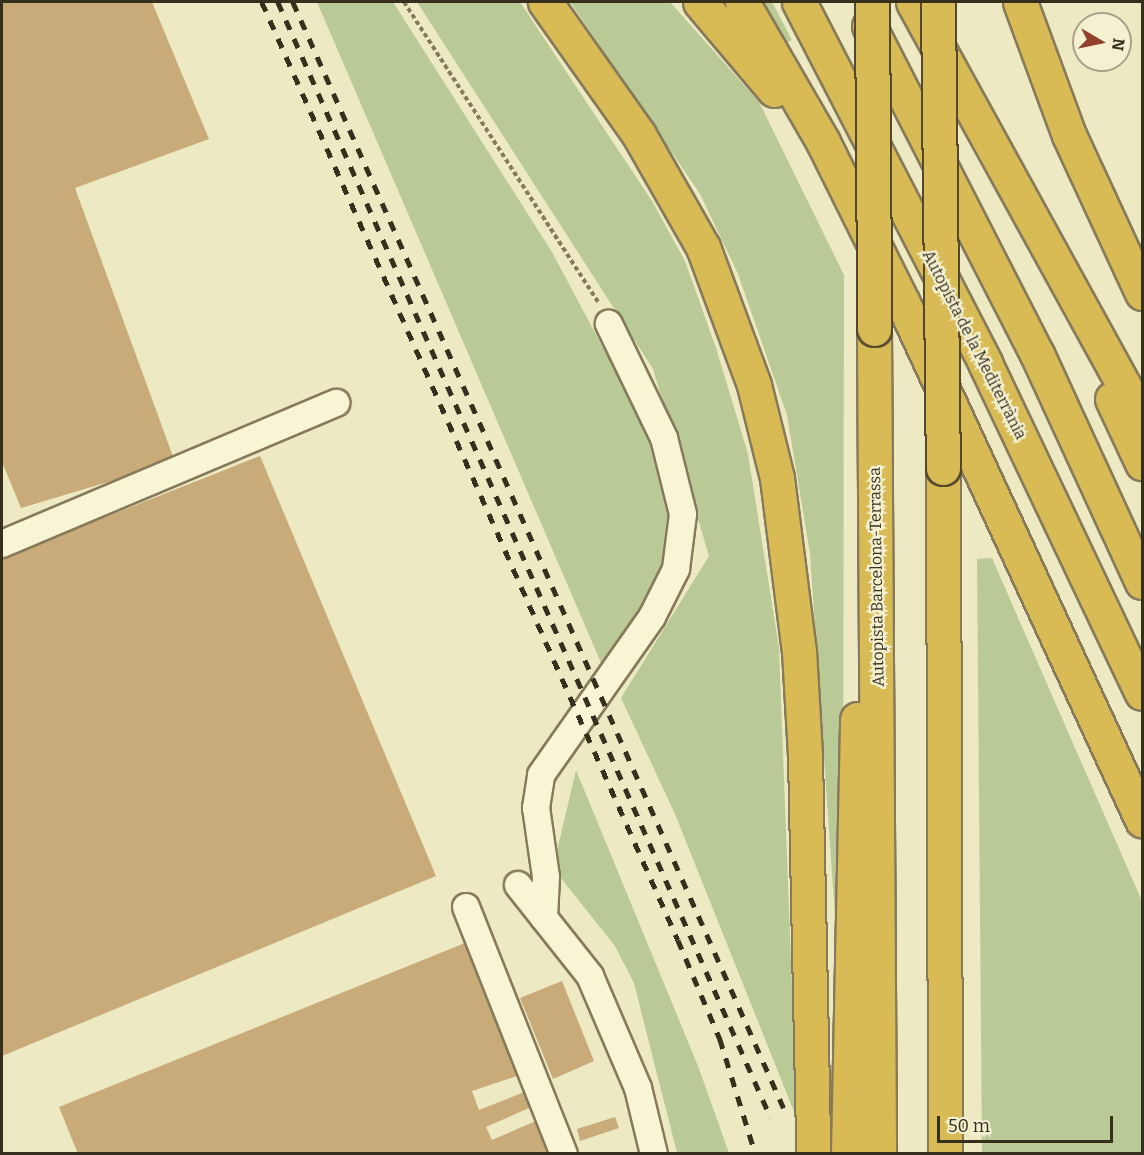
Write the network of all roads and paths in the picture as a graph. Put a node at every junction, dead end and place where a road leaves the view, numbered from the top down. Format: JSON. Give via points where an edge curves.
{"nodes":[{"id":1,"x":404,"y":2,"type":"edge"},
{"id":2,"x":545,"y":2,"type":"edge"},
{"id":3,"x":700,"y":2,"type":"edge"},
{"id":4,"x":742,"y":2,"type":"edge"},
{"id":5,"x":799,"y":2,"type":"edge"},
{"id":6,"x":856,"y":2,"type":"edge"},
{"id":7,"x":872,"y":2,"type":"edge"},
{"id":8,"x":914,"y":2,"type":"edge"},
{"id":9,"x":938,"y":2,"type":"edge"},
{"id":10,"x":1020,"y":2,"type":"edge"},
{"id":11,"x":998,"y":162,"type":"junction"},
{"id":12,"x":1143,"y":293,"type":"edge"},
{"id":13,"x":609,"y":324,"type":"joint"},
{"id":14,"x":336,"y":403,"type":"dead end"},
{"id":15,"x":873,"y":406,"type":"junction"},
{"id":16,"x":1143,"y":418,"type":"edge"},
{"id":17,"x":1143,"y":463,"type":"edge"},
{"id":18,"x":980,"y":468,"type":"junction"},
{"id":19,"x":3,"y":538,"type":"edge"},
{"id":20,"x":1143,"y":582,"type":"edge"},
{"id":21,"x":1143,"y":693,"type":"edge"},
{"id":22,"x":1143,"y":820,"type":"edge"},
{"id":23,"x":518,"y":885,"type":"dead end"},
{"id":24,"x":466,"y":907,"type":"dead end"},
{"id":25,"x":544,"y":918,"type":"junction"},
{"id":26,"x":564,"y":1154,"type":"edge"},
{"id":27,"x":654,"y":1154,"type":"edge"},
{"id":28,"x":813,"y":1154,"type":"edge"},
{"id":29,"x":848,"y":1154,"type":"edge"},
{"id":30,"x":879,"y":1154,"type":"edge"},
{"id":31,"x":945,"y":1154,"type":"edge"}],
"edges":[{"from":1,"to":13,"type":"path"},
{"from":2,"to":28,"type":"highway","via":[[639,135],[703,247],[735,324],[774,466],[790,562],[806,756]]},
{"from":3,"to":18,"type":"highway","via":[[782,100],[890,312]]},
{"from":4,"to":18,"type":"highway","via":[[823,142]]},
{"from":5,"to":21,"type":"highway","name":"Autopista de la Mediterrània","via":[[985,363]]},
{"from":6,"to":20,"type":"highway","via":[[1037,354]]},
{"from":7,"to":15,"type":"highway","name":"Autopista Barcelona-Terrassa","bridge":true},
{"from":8,"to":11,"type":"highway"},
{"from":9,"to":31,"type":"highway","bridge":true},
{"from":10,"to":12,"type":"highway","via":[[1069,135]]},
{"from":11,"to":16,"type":"highway"},
{"from":11,"to":17,"type":"highway"},
{"from":13,"to":25,"type":"street","via":[[664,438],[683,514],[675,569],[652,617],[541,775],[536,808],[546,877]]},
{"from":14,"to":19,"type":"street"},
{"from":15,"to":29,"type":"highway","via":[[859,535]]},
{"from":15,"to":30,"type":"highway","name":"Autopista Barcelona-Terrassa"},
{"from":18,"to":22,"type":"highway"},
{"from":23,"to":25,"type":"street"},
{"from":24,"to":26,"type":"street"},
{"from":25,"to":27,"type":"street","via":[[590,976],[638,1088]]}]}
